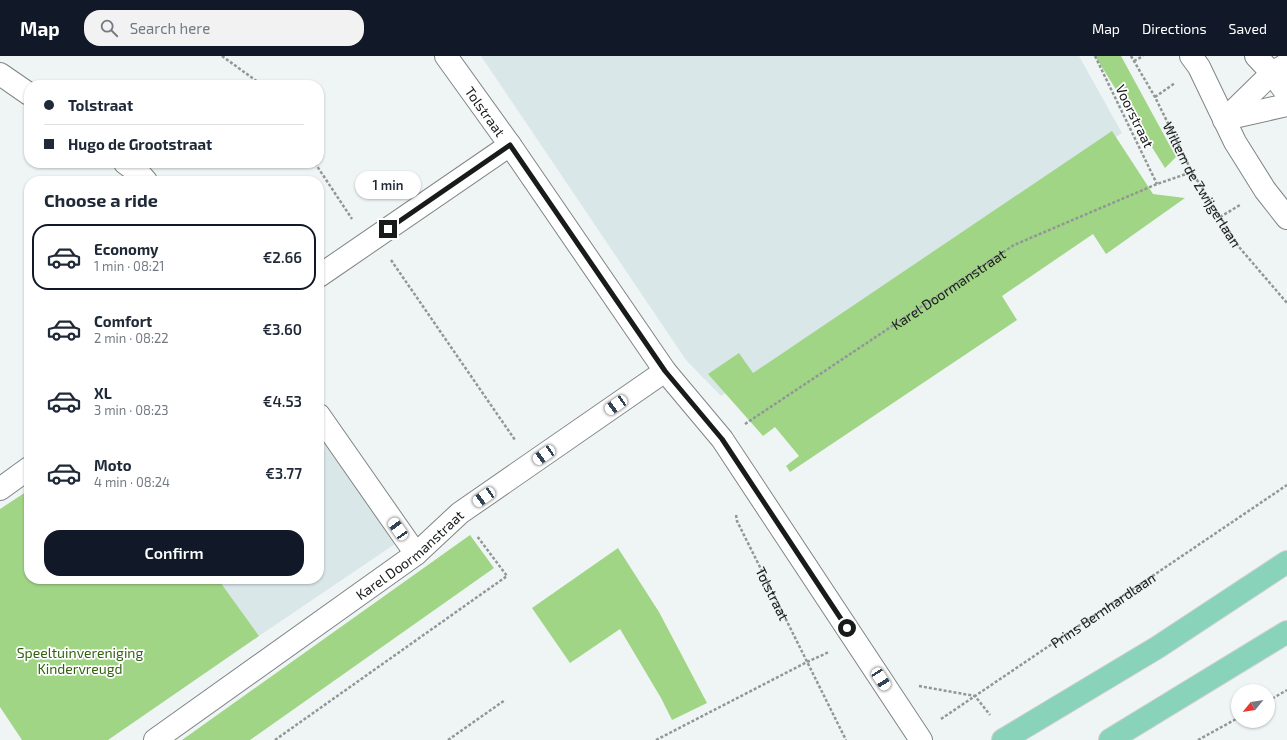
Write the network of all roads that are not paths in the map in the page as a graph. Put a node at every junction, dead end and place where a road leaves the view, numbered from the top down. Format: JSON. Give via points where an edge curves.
{"nodes":[{"id":1,"x":446,"y":56,"type":"edge"},
{"id":2,"x":1192,"y":56,"type":"edge"},
{"id":3,"x":1256,"y":56,"type":"edge"},
{"id":4,"x":1280,"y":68,"type":"edge"},
{"id":5,"x":0,"y":74,"type":"edge"},
{"id":6,"x":24,"y":91,"type":"edge"},
{"id":7,"x":1287,"y":94,"type":"edge"},
{"id":8,"x":1287,"y":105,"type":"edge"},
{"id":9,"x":1224,"y":120,"type":"junction"},
{"id":10,"x":510,"y":145,"type":"junction"},
{"id":11,"x":132,"y":168,"type":"edge"},
{"id":12,"x":142,"y":176,"type":"edge"},
{"id":13,"x":1287,"y":218,"type":"edge"},
{"id":14,"x":324,"y":273,"type":"edge"},
{"id":15,"x":665,"y":371,"type":"junction"},
{"id":16,"x":324,"y":423,"type":"edge"},
{"id":17,"x":24,"y":471,"type":"edge"},
{"id":18,"x":0,"y":488,"type":"edge"},
{"id":19,"x":416,"y":554,"type":"junction"},
{"id":20,"x":1287,"y":562,"type":"edge"},
{"id":21,"x":1287,"y":632,"type":"edge"},
{"id":22,"x":919,"y":738,"type":"edge"},
{"id":23,"x":155,"y":740,"type":"edge"},
{"id":24,"x":1003,"y":740,"type":"edge"},
{"id":25,"x":1110,"y":740,"type":"edge"}],
"edges":[{"from":1,"to":10,"type":"street","name":"Tolstraat"},
{"from":2,"to":9,"type":"street"},
{"from":3,"to":4,"type":"street"},
{"from":4,"to":7,"type":"street"},
{"from":4,"to":9,"type":"street"},
{"from":5,"to":6,"type":"street"},
{"from":8,"to":9,"type":"street"},
{"from":9,"to":13,"type":"street","via":[[1265,190]]},
{"from":10,"to":14,"type":"street"},
{"from":10,"to":15,"type":"street","name":"Tolstraat"},
{"from":11,"to":12,"type":"street"},
{"from":15,"to":19,"type":"street","name":"Karel Doormanstraat","via":[[460,513]]},
{"from":15,"to":22,"type":"street","name":"Tolstraat","via":[[722,439]]},
{"from":16,"to":19,"type":"street"},
{"from":17,"to":18,"type":"street"},
{"from":19,"to":23,"type":"street","name":"Karel Doormanstraat"},
{"from":20,"to":24,"type":"main road","via":[[1158,647]]},
{"from":21,"to":25,"type":"main road"}]}
